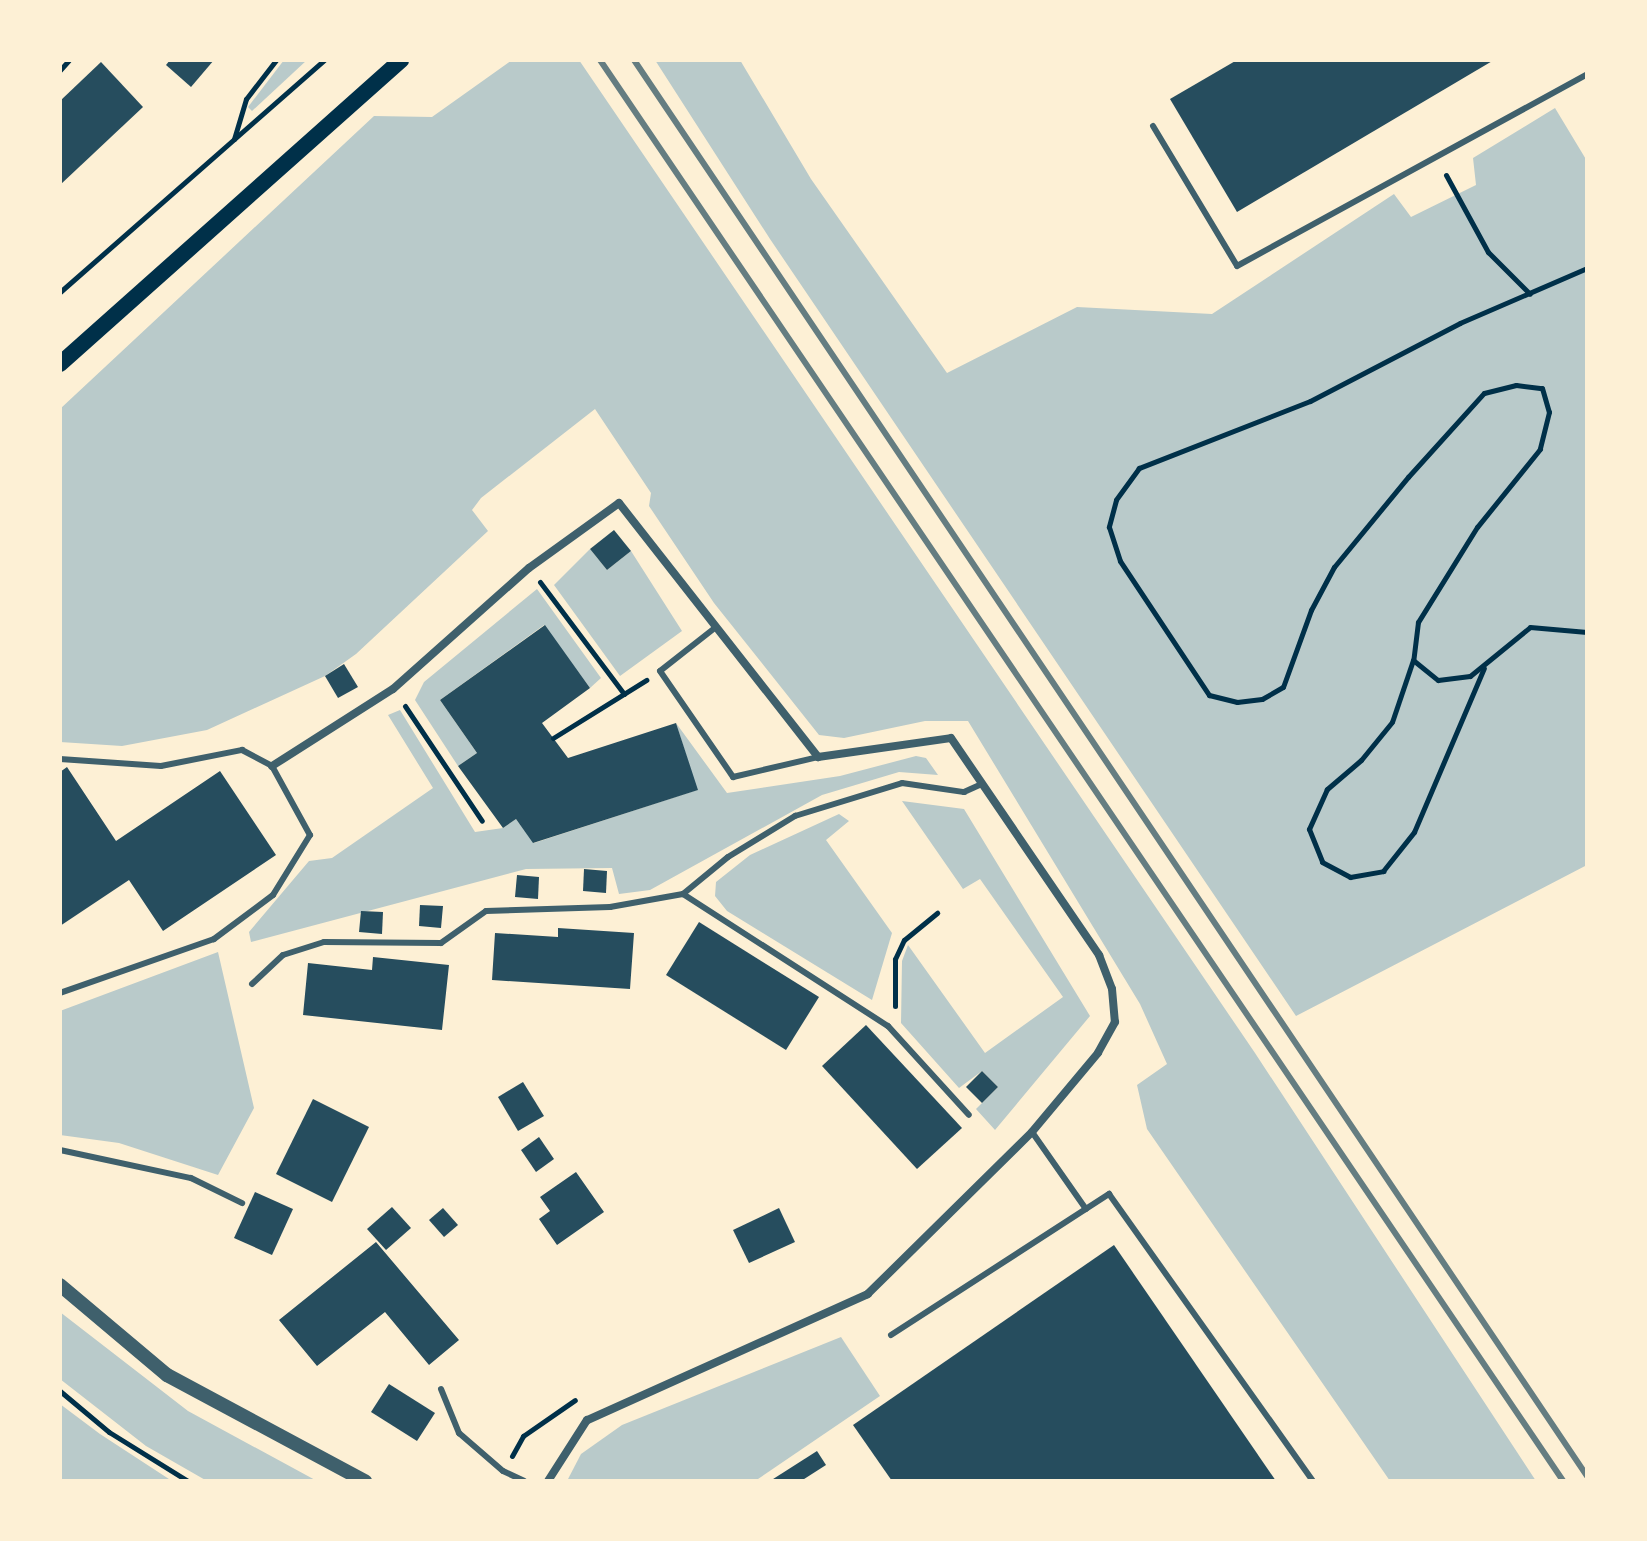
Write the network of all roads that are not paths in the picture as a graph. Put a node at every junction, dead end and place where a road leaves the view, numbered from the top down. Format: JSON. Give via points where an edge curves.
{"nodes":[{"id":1,"x":401,"y":60,"type":"edge"},
{"id":2,"x":1587,"y":74,"type":"edge"},
{"id":3,"x":1153,"y":126,"type":"dead end"},
{"id":4,"x":60,"y":364,"type":"edge"},
{"id":5,"x":716,"y":627,"type":"junction"},
{"id":6,"x":818,"y":757,"type":"junction"},
{"id":7,"x":60,"y":759,"type":"edge"},
{"id":8,"x":272,"y":766,"type":"junction"},
{"id":9,"x":982,"y":784,"type":"junction"},
{"id":10,"x":683,"y":894,"type":"junction"},
{"id":11,"x":252,"y":984,"type":"dead end"},
{"id":12,"x":60,"y":993,"type":"edge"},
{"id":13,"x":969,"y":1115,"type":"dead end"},
{"id":14,"x":1032,"y":1132,"type":"junction"},
{"id":15,"x":60,"y":1150,"type":"edge"},
{"id":16,"x":242,"y":1203,"type":"dead end"},
{"id":17,"x":1086,"y":1209,"type":"junction"},
{"id":18,"x":60,"y":1285,"type":"edge"},
{"id":19,"x":891,"y":1335,"type":"dead end"},
{"id":20,"x":441,"y":1389,"type":"dead end"},
{"id":21,"x":365,"y":1481,"type":"edge"},
{"id":22,"x":524,"y":1481,"type":"edge"},
{"id":23,"x":548,"y":1481,"type":"edge"},
{"id":24,"x":1313,"y":1481,"type":"edge"}],
"edges":[{"from":1,"to":4,"type":"main road"},
{"from":2,"to":3,"type":"lane","via":[[1237,266]]},
{"from":5,"to":6,"type":"street"},
{"from":5,"to":6,"type":"lane","via":[[660,671],[733,777]]},
{"from":5,"to":8,"type":"street","via":[[619,503],[529,568],[393,689]]},
{"from":6,"to":9,"type":"street","via":[[951,738]]},
{"from":7,"to":8,"type":"lane","via":[[161,766],[242,750]]},
{"from":8,"to":12,"type":"lane","via":[[310,835],[273,895],[214,939]]},
{"from":9,"to":10,"type":"lane","via":[[964,792],[902,783],[795,816],[728,857]]},
{"from":9,"to":14,"type":"street","via":[[1099,955],[1112,989],[1115,1022],[1098,1053]]},
{"from":10,"to":11,"type":"lane","via":[[610,907],[486,911],[441,943],[324,942],[283,955]]},
{"from":10,"to":13,"type":"lane","via":[[888,1026]]},
{"from":14,"to":17,"type":"lane"},
{"from":14,"to":23,"type":"street","via":[[868,1294],[587,1420]]},
{"from":15,"to":16,"type":"lane","via":[[191,1178]]},
{"from":17,"to":19,"type":"lane"},
{"from":17,"to":24,"type":"lane","via":[[1109,1194]]},
{"from":18,"to":21,"type":"street","via":[[167,1375]]},
{"from":20,"to":22,"type":"lane","via":[[459,1433],[503,1471]]}]}
